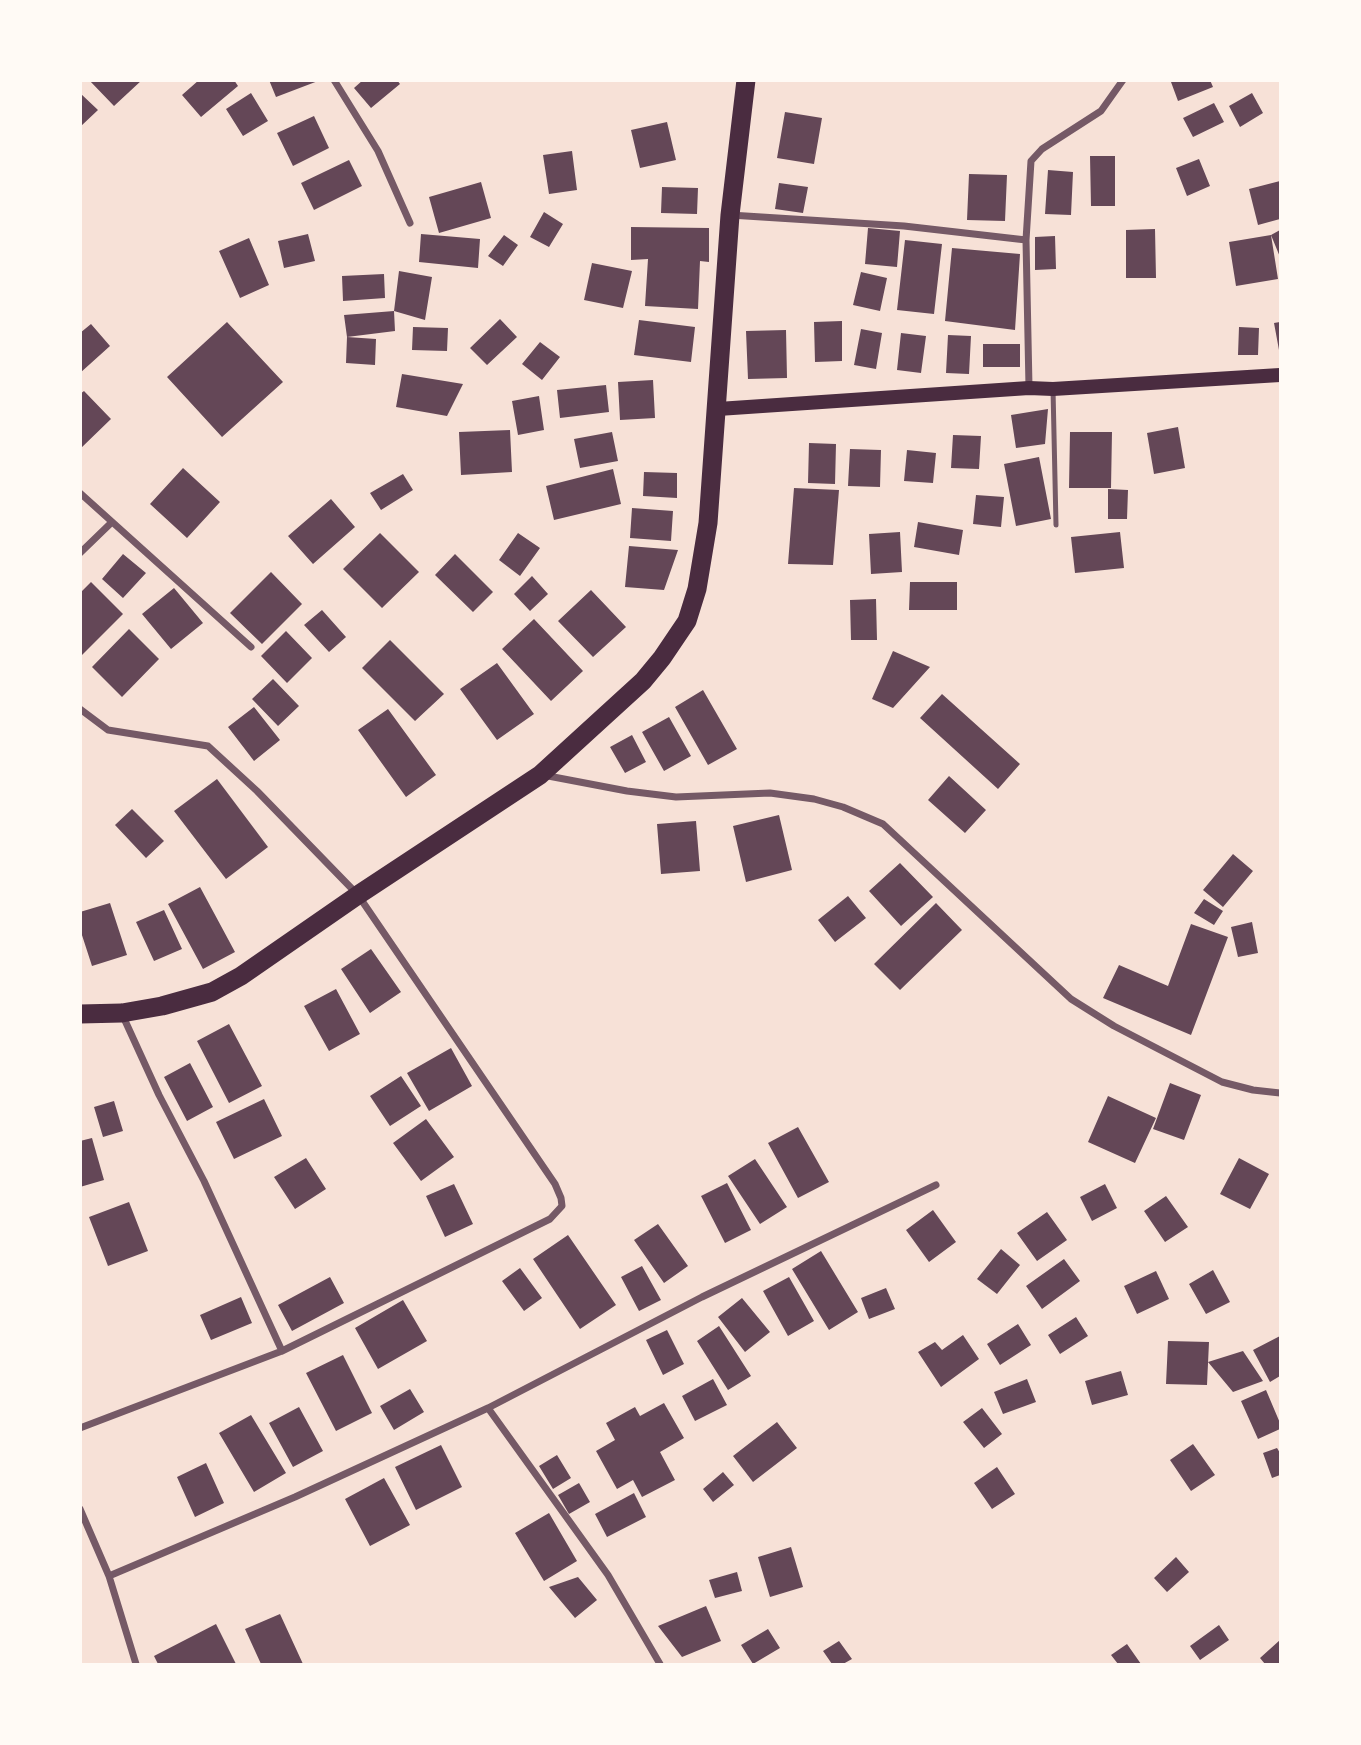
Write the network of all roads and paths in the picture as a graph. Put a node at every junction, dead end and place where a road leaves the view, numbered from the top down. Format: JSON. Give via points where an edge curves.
{"nodes":[{"id":1,"x":334,"y":80,"type":"edge"},
{"id":2,"x":746,"y":80,"type":"edge"},
{"id":3,"x":1123,"y":80,"type":"edge"},
{"id":4,"x":730,"y":215,"type":"junction"},
{"id":5,"x":411,"y":223,"type":"dead end"},
{"id":6,"x":1026,"y":240,"type":"junction"},
{"id":7,"x":1280,"y":375,"type":"edge"},
{"id":8,"x":1029,"y":388,"type":"junction"},
{"id":9,"x":1053,"y":389,"type":"junction"},
{"id":10,"x":718,"y":409,"type":"junction"},
{"id":11,"x":80,"y":493,"type":"edge"},
{"id":12,"x":111,"y":523,"type":"junction"},
{"id":13,"x":1056,"y":525,"type":"dead end"},
{"id":14,"x":80,"y":553,"type":"edge"},
{"id":15,"x":251,"y":647,"type":"dead end"},
{"id":16,"x":80,"y":709,"type":"edge"},
{"id":17,"x":540,"y":775,"type":"junction"},
{"id":18,"x":358,"y":895,"type":"junction"},
{"id":19,"x":122,"y":1013,"type":"junction"},
{"id":20,"x":80,"y":1014,"type":"edge"},
{"id":21,"x":1280,"y":1093,"type":"edge"},
{"id":22,"x":936,"y":1185,"type":"dead end"},
{"id":23,"x":282,"y":1352,"type":"junction"},
{"id":24,"x":488,"y":1408,"type":"junction"},
{"id":25,"x":80,"y":1428,"type":"edge"},
{"id":26,"x":80,"y":1509,"type":"edge"},
{"id":27,"x":109,"y":1576,"type":"junction"},
{"id":28,"x":136,"y":1664,"type":"edge"},
{"id":29,"x":660,"y":1664,"type":"edge"}],
"edges":[{"from":1,"to":5,"type":"street","via":[[378,151]]},
{"from":2,"to":4,"type":"highway"},
{"from":3,"to":6,"type":"street","via":[[1101,111],[1031,161]]},
{"from":4,"to":6,"type":"street","via":[[904,226]]},
{"from":4,"to":10,"type":"highway"},
{"from":6,"to":8,"type":"street"},
{"from":7,"to":9,"type":"main road"},
{"from":8,"to":9,"type":"main road"},
{"from":8,"to":10,"type":"main road"},
{"from":9,"to":13,"type":"lane"},
{"from":10,"to":17,"type":"highway","via":[[708,523],[687,621],[643,681]]},
{"from":11,"to":12,"type":"street"},
{"from":12,"to":14,"type":"street"},
{"from":12,"to":15,"type":"street"},
{"from":16,"to":18,"type":"street","via":[[108,730],[202,744],[215,751]]},
{"from":17,"to":18,"type":"highway"},
{"from":17,"to":21,"type":"street","via":[[676,797],[770,793],[844,807],[883,824],[1071,999],[1222,1082]]},
{"from":18,"to":19,"type":"highway","via":[[212,992]]},
{"from":18,"to":23,"type":"street","via":[[555,1184],[562,1206],[550,1219]]},
{"from":19,"to":20,"type":"highway"},
{"from":19,"to":23,"type":"street"},
{"from":22,"to":24,"type":"street","via":[[739,1279]]},
{"from":23,"to":25,"type":"street"},
{"from":24,"to":27,"type":"street"},
{"from":24,"to":29,"type":"street","via":[[608,1575]]},
{"from":26,"to":27,"type":"street"},
{"from":27,"to":28,"type":"street"}]}
